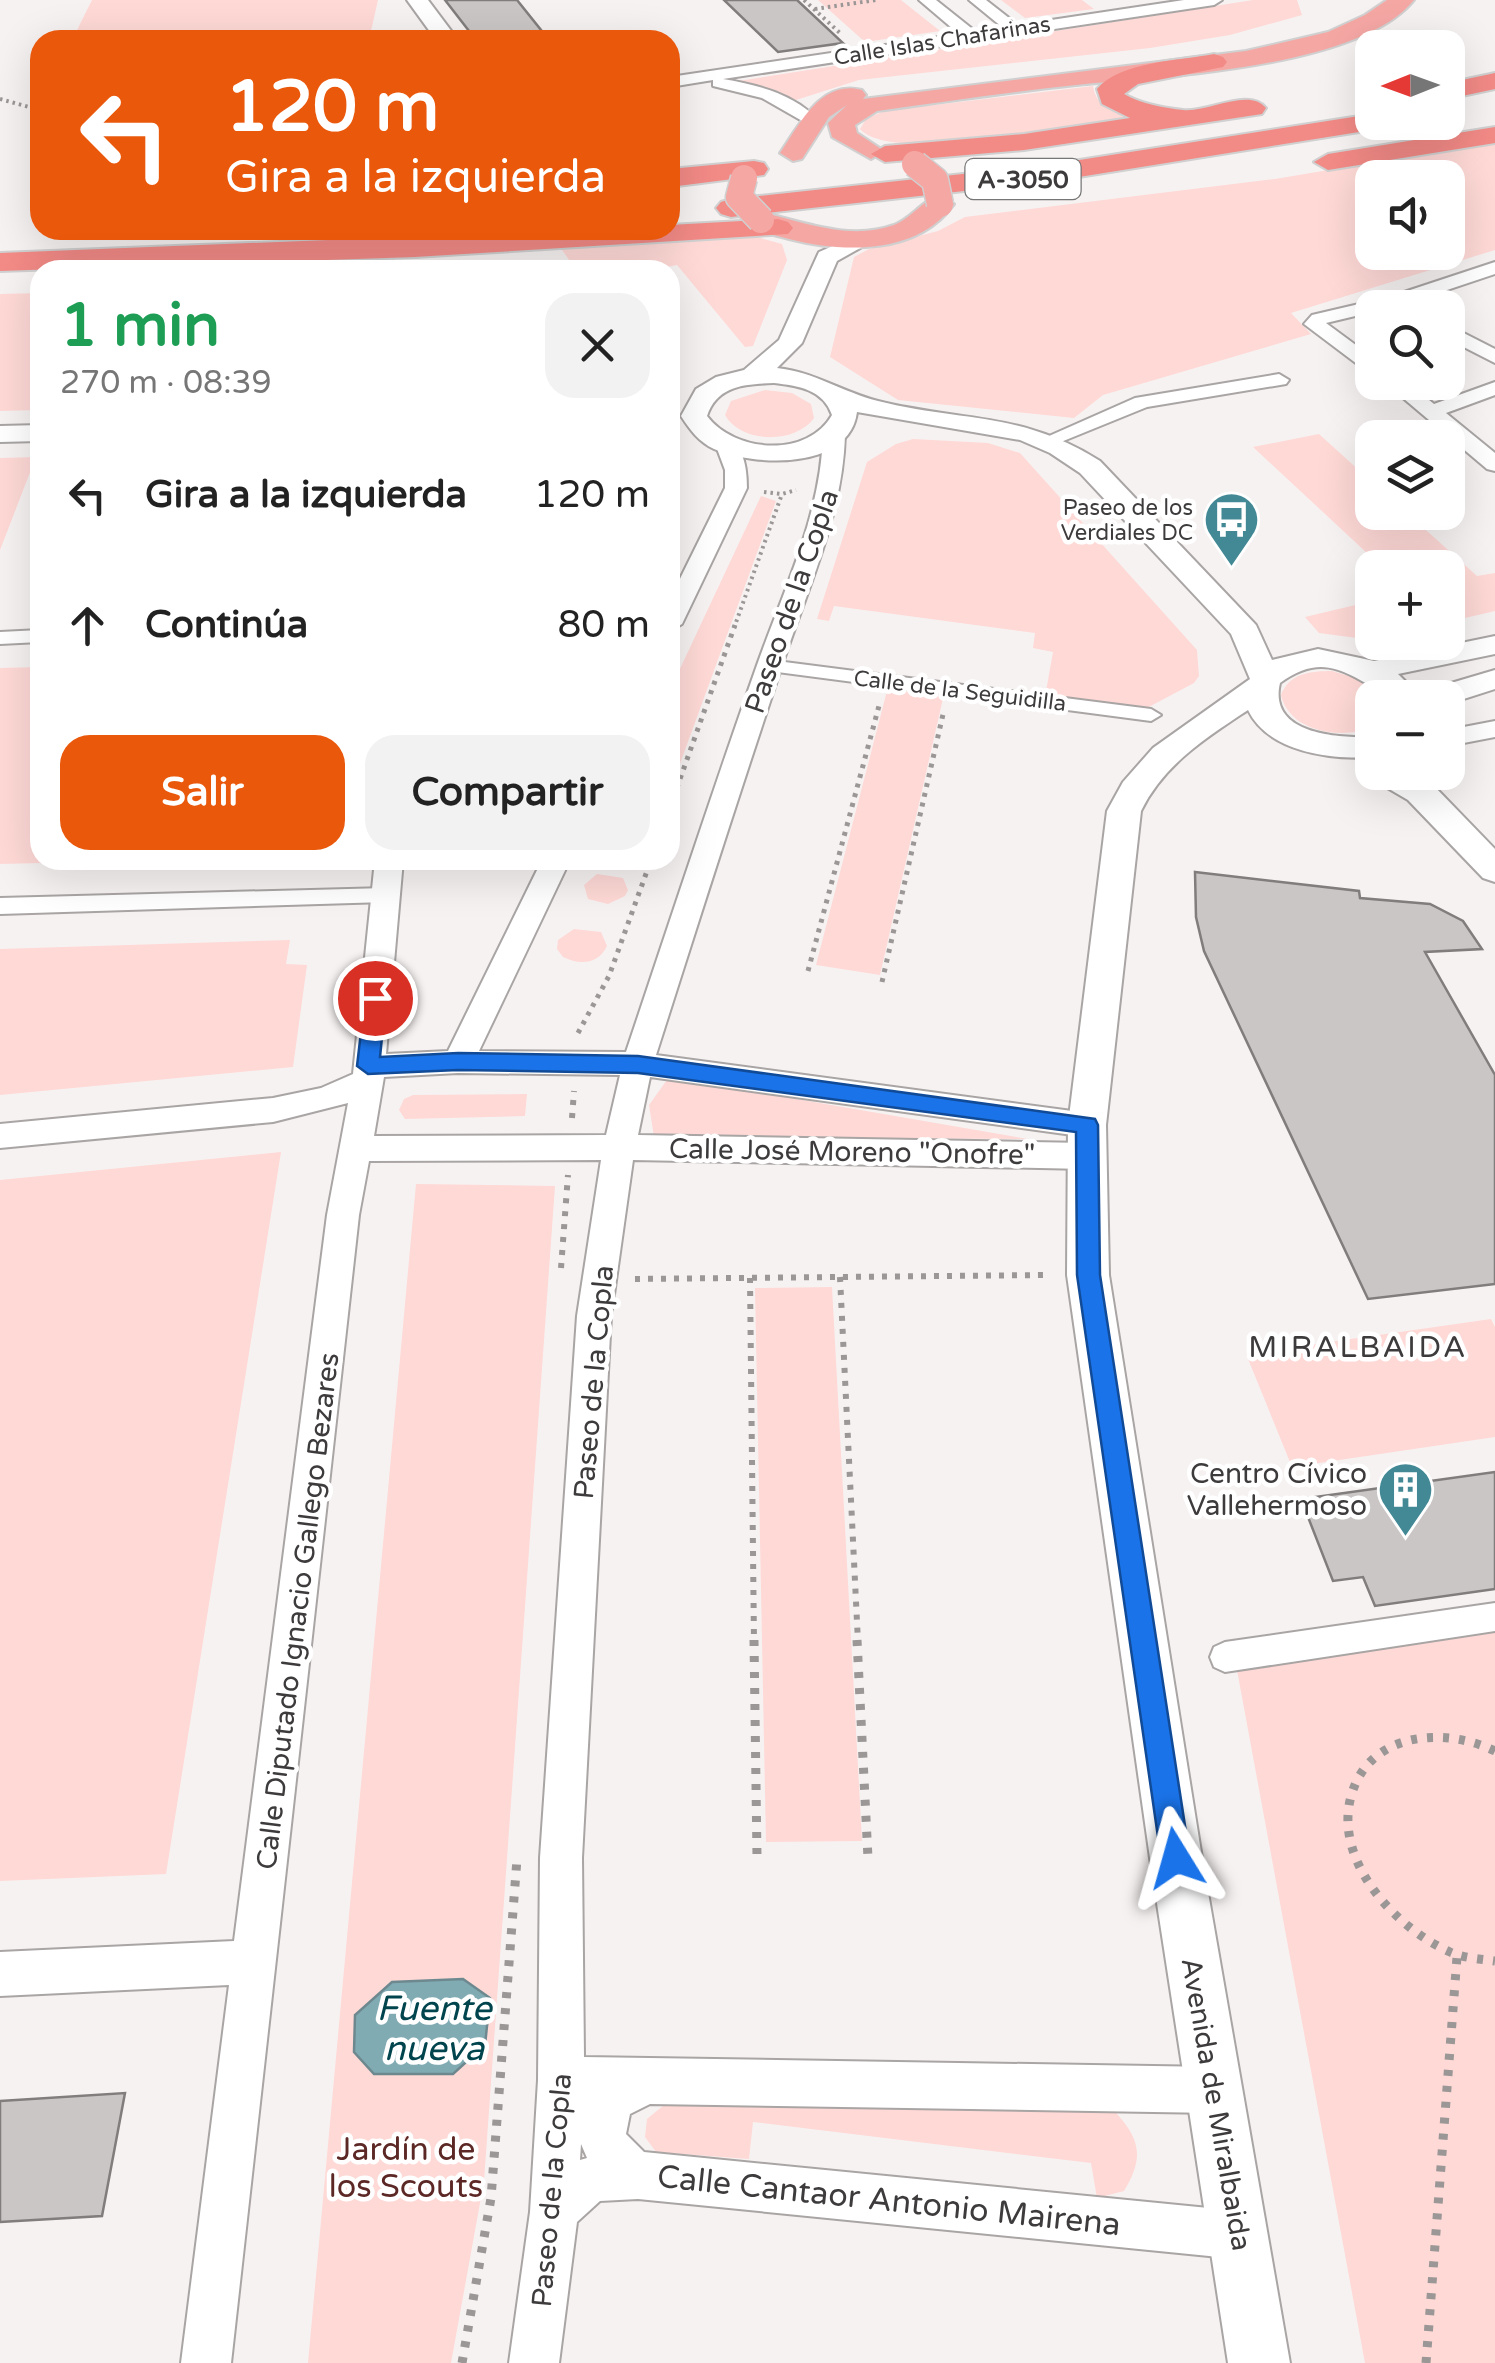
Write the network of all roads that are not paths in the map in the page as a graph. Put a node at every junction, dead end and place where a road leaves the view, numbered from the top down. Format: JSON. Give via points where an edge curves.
{"nodes":[{"id":1,"x":418,"y":0,"type":"edge"},
{"id":2,"x":926,"y":0,"type":"edge"},
{"id":3,"x":977,"y":0,"type":"edge"},
{"id":4,"x":1214,"y":0,"type":"edge"},
{"id":5,"x":1365,"y":0,"type":"edge"},
{"id":6,"x":1402,"y":0,"type":"edge"},
{"id":7,"x":1014,"y":29,"type":"junction"},
{"id":8,"x":440,"y":30,"type":"edge"},
{"id":9,"x":971,"y":36,"type":"junction"},
{"id":10,"x":1214,"y":62,"type":"junction"},
{"id":11,"x":1495,"y":65,"type":"edge"},
{"id":12,"x":1465,"y":71,"type":"edge"},
{"id":13,"x":706,"y":76,"type":"junction"},
{"id":14,"x":680,"y":80,"type":"edge"},
{"id":15,"x":1495,"y":82,"type":"edge"},
{"id":16,"x":1465,"y":88,"type":"edge"},
{"id":17,"x":1495,"y":98,"type":"edge"},
{"id":18,"x":1276,"y":104,"type":"dead end"},
{"id":19,"x":1465,"y":104,"type":"edge"},
{"id":20,"x":1355,"y":109,"type":"edge"},
{"id":21,"x":1218,"y":114,"type":"junction"},
{"id":22,"x":1495,"y":116,"type":"edge"},
{"id":23,"x":811,"y":121,"type":"junction"},
{"id":24,"x":1355,"y":125,"type":"edge"},
{"id":25,"x":1495,"y":135,"type":"edge"},
{"id":26,"x":878,"y":152,"type":"junction"},
{"id":27,"x":793,"y":153,"type":"junction"},
{"id":28,"x":1297,"y":168,"type":"dead end"},
{"id":29,"x":749,"y":173,"type":"junction"},
{"id":30,"x":680,"y":177,"type":"edge"},
{"id":31,"x":1220,"y":177,"type":"dead end"},
{"id":32,"x":1105,"y":190,"type":"junction"},
{"id":33,"x":680,"y":195,"type":"edge"},
{"id":34,"x":680,"y":211,"type":"edge"},
{"id":35,"x":933,"y":212,"type":"junction"},
{"id":36,"x":779,"y":227,"type":"junction"},
{"id":37,"x":680,"y":233,"type":"edge"},
{"id":38,"x":30,"y":236,"type":"edge"},
{"id":39,"x":0,"y":238,"type":"edge"},
{"id":40,"x":868,"y":238,"type":"junction"},
{"id":41,"x":199,"y":240,"type":"edge"},
{"id":42,"x":554,"y":240,"type":"edge"},
{"id":43,"x":0,"y":251,"type":"edge"},
{"id":44,"x":59,"y":260,"type":"edge"},
{"id":45,"x":30,"y":261,"type":"edge"},
{"id":46,"x":0,"y":262,"type":"edge"},
{"id":47,"x":1495,"y":268,"type":"edge"},
{"id":48,"x":816,"y":276,"type":"junction"},
{"id":49,"x":1449,"y":290,"type":"edge"},
{"id":50,"x":1355,"y":312,"type":"edge"},
{"id":51,"x":1465,"y":340,"type":"edge"},
{"id":52,"x":790,"y":343,"type":"junction"},
{"id":53,"x":1355,"y":354,"type":"edge"},
{"id":54,"x":1495,"y":358,"type":"edge"},
{"id":55,"x":752,"y":376,"type":"junction"},
{"id":56,"x":1278,"y":380,"type":"dead end"},
{"id":57,"x":814,"y":383,"type":"junction"},
{"id":58,"x":1495,"y":388,"type":"edge"},
{"id":59,"x":838,"y":397,"type":"junction"},
{"id":60,"x":1418,"y":400,"type":"edge"},
{"id":61,"x":1433,"y":411,"type":"junction"},
{"id":62,"x":682,"y":416,"type":"edge"},
{"id":63,"x":924,"y":420,"type":"junction"},
{"id":64,"x":30,"y":433,"type":"edge"},
{"id":65,"x":836,"y":433,"type":"junction"},
{"id":66,"x":0,"y":434,"type":"edge"},
{"id":67,"x":1051,"y":440,"type":"junction"},
{"id":68,"x":727,"y":446,"type":"junction"},
{"id":69,"x":1495,"y":464,"type":"edge"},
{"id":70,"x":680,"y":603,"type":"edge"},
{"id":71,"x":1244,"y":631,"type":"junction"},
{"id":72,"x":30,"y":636,"type":"edge"},
{"id":73,"x":0,"y":638,"type":"edge"},
{"id":74,"x":1495,"y":645,"type":"edge"},
{"id":75,"x":1306,"y":659,"type":"junction"},
{"id":76,"x":768,"y":666,"type":"junction"},
{"id":77,"x":1374,"y":670,"type":"junction"},
{"id":78,"x":1495,"y":679,"type":"edge"},
{"id":79,"x":1390,"y":680,"type":"edge"},
{"id":80,"x":1262,"y":683,"type":"junction"},
{"id":81,"x":1465,"y":688,"type":"edge"},
{"id":82,"x":1168,"y":726,"type":"junction"},
{"id":83,"x":1495,"y":729,"type":"edge"},
{"id":84,"x":1291,"y":734,"type":"junction"},
{"id":85,"x":1465,"y":735,"type":"edge"},
{"id":86,"x":1355,"y":746,"type":"edge"},
{"id":87,"x":1327,"y":747,"type":"junction"},
{"id":88,"x":1355,"y":759,"type":"edge"},
{"id":89,"x":1422,"y":790,"type":"edge"},
{"id":90,"x":388,"y":870,"type":"edge"},
{"id":91,"x":551,"y":870,"type":"edge"},
{"id":92,"x":1495,"y":870,"type":"edge"},
{"id":93,"x":386,"y":895,"type":"junction"},
{"id":94,"x":0,"y":906,"type":"edge"},
{"id":95,"x":458,"y":1062,"type":"junction"},
{"id":96,"x":638,"y":1064,"type":"junction"},
{"id":97,"x":368,"y":1074,"type":"junction"},
{"id":98,"x":0,"y":1136,"type":"edge"},
{"id":99,"x":1087,"y":1140,"type":"junction"},
{"id":100,"x":618,"y":1146,"type":"junction"},
{"id":101,"x":356,"y":1149,"type":"junction"},
{"id":102,"x":1495,"y":1617,"type":"edge"},
{"id":103,"x":1225,"y":1657,"type":"dead end"},
{"id":104,"x":256,"y":1962,"type":"junction"},
{"id":105,"x":0,"y":1974,"type":"edge"},
{"id":106,"x":562,"y":2080,"type":"junction"},
{"id":107,"x":645,"y":2082,"type":"junction"},
{"id":108,"x":1214,"y":2090,"type":"junction"},
{"id":109,"x":638,"y":2175,"type":"junction"},
{"id":110,"x":554,"y":2212,"type":"junction"},
{"id":111,"x":1239,"y":2235,"type":"junction"},
{"id":112,"x":206,"y":2363,"type":"edge"},
{"id":113,"x":534,"y":2363,"type":"edge"},
{"id":114,"x":1259,"y":2363,"type":"edge"}],
"edges":[{"from":1,"to":8,"type":"main road"},
{"from":2,"to":9,"type":"street"},
{"from":3,"to":7,"type":"street"},
{"from":4,"to":7,"type":"street","name":"Calle Islas Chafarinas"},
{"from":5,"to":23,"type":"main road","via":[[1344,14],[1252,43],[862,92],[832,103]]},
{"from":6,"to":10,"type":"main road","via":[[1361,26],[1315,43]]},
{"from":7,"to":9,"type":"street","name":"Calle Islas Chafarinas"},
{"from":9,"to":13,"type":"street","name":"Calle Islas Chafarinas"},
{"from":10,"to":21,"type":"highway","via":[[1130,78],[1109,93],[1134,111]]},
{"from":10,"to":26,"type":"main road","via":[[877,103],[841,123],[845,137]]},
{"from":11,"to":12,"type":"highway"},
{"from":13,"to":14,"type":"street","name":"Calle Islas Chafarinas"},
{"from":13,"to":23,"type":"street","via":[[783,100]]},
{"from":15,"to":16,"type":"highway"},
{"from":17,"to":19,"type":"highway"},
{"from":18,"to":21,"type":"highway"},
{"from":20,"to":33,"type":"highway","number":"A-3050","via":[[961,171]]},
{"from":21,"to":26,"type":"highway","via":[[1024,142]]},
{"from":22,"to":32,"type":"highway"},
{"from":23,"to":27,"type":"main road"},
{"from":24,"to":34,"type":"highway","number":"A-3050","via":[[971,186]]},
{"from":25,"to":28,"type":"highway"},
{"from":26,"to":27,"type":"main road"},
{"from":26,"to":35,"type":"main road","bridge":true,"via":[[934,178],[942,196]]},
{"from":27,"to":29,"type":"main road"},
{"from":29,"to":30,"type":"highway"},
{"from":29,"to":36,"type":"main road","bridge":true,"via":[[739,197],[751,214]]},
{"from":31,"to":32,"type":"highway"},
{"from":32,"to":35,"type":"highway"},
{"from":35,"to":40,"type":"main road","via":[[897,233]]},
{"from":36,"to":37,"type":"highway"},
{"from":36,"to":40,"type":"main road"},
{"from":36,"to":48,"type":"street","via":[[812,251]]},
{"from":38,"to":39,"type":"highway"},
{"from":40,"to":48,"type":"street","via":[[827,257]]},
{"from":41,"to":43,"type":"highway"},
{"from":42,"to":44,"type":"highway"},
{"from":45,"to":46,"type":"highway"},
{"from":47,"to":49,"type":"street"},
{"from":48,"to":52,"type":"street"},
{"from":50,"to":53,"type":"street","via":[[1314,324]]},
{"from":51,"to":54,"type":"street"},
{"from":52,"to":55,"type":"street"},
{"from":52,"to":57,"type":"street"},
{"from":55,"to":57,"type":"street"},
{"from":55,"to":62,"type":"street","via":[[716,386]]},
{"from":56,"to":67,"type":"street","via":[[1142,402]]},
{"from":57,"to":59,"type":"street"},
{"from":58,"to":61,"type":"street"},
{"from":59,"to":63,"type":"street"},
{"from":59,"to":65,"type":"street","via":[[845,414]]},
{"from":60,"to":61,"type":"street"},
{"from":61,"to":69,"type":"street"},
{"from":62,"to":68,"type":"street"},
{"from":63,"to":65,"type":"street"},
{"from":63,"to":67,"type":"street","via":[[1012,427]]},
{"from":64,"to":66,"type":"street"},
{"from":65,"to":68,"type":"street","via":[[786,452]]},
{"from":65,"to":76,"type":"street","name":"Paseo de la Copla","via":[[824,513]]},
{"from":67,"to":71,"type":"street","via":[[1090,467]]},
{"from":68,"to":70,"type":"street","via":[[736,488]]},
{"from":71,"to":75,"type":"street"},
{"from":71,"to":80,"type":"street"},
{"from":72,"to":73,"type":"street"},
{"from":74,"to":77,"type":"street"},
{"from":75,"to":77,"type":"street"},
{"from":75,"to":80,"type":"street","name":"Avenida de Miralbaida","via":[[1274,670]]},
{"from":76,"to":82,"type":"street","name":"Calle de la Seguidilla"},
{"from":76,"to":96,"type":"street","name":"Paseo de la Copla"},
{"from":77,"to":79,"type":"street"},
{"from":78,"to":81,"type":"street"},
{"from":80,"to":82,"type":"street","name":"Avenida de Miralbaida"},
{"from":80,"to":84,"type":"street","via":[[1265,712]]},
{"from":82,"to":84,"type":"street"},
{"from":82,"to":99,"type":"street","name":"Avenida de Miralbaida","via":[[1124,811]]},
{"from":83,"to":85,"type":"street"},
{"from":84,"to":87,"type":"street"},
{"from":86,"to":87,"type":"street"},
{"from":87,"to":88,"type":"street"},
{"from":89,"to":92,"type":"street"},
{"from":90,"to":93,"type":"street","name":"Calle Diputado Ignacio Gallego Bezares"},
{"from":91,"to":95,"type":"street"},
{"from":93,"to":94,"type":"street"},
{"from":93,"to":97,"type":"street","name":"Calle Diputado Ignacio Gallego Bezares"},
{"from":95,"to":96,"type":"street","name":"Calle José Moreno \"Onofre\""},
{"from":95,"to":97,"type":"street","name":"Calle José Moreno \"Onofre\""},
{"from":96,"to":99,"type":"street","name":"Calle José Moreno \"Onofre\""},
{"from":96,"to":100,"type":"street","name":"Paseo de la Copla"},
{"from":97,"to":98,"type":"street","name":"Calle José Moreno \"Onofre\"","via":[[327,1098],[273,1110]]},
{"from":97,"to":101,"type":"street","name":"Calle Diputado Ignacio Gallego Bezares"},
{"from":99,"to":100,"type":"street","name":"Calle José Moreno \"Onofre\""},
{"from":99,"to":108,"type":"street","name":"Avenida de Miralbaida","via":[[1088,1275]]},
{"from":100,"to":101,"type":"street","name":"Calle José Moreno \"Onofre\""},
{"from":100,"to":106,"type":"street","name":"Paseo de la Copla","via":[[599,1279],[561,1858]]},
{"from":101,"to":104,"type":"street","name":"Calle Diputado Ignacio Gallego Bezares"},
{"from":102,"to":103,"type":"street"},
{"from":104,"to":105,"type":"street"},
{"from":104,"to":112,"type":"street","name":"Calle Diputado Ignacio Gallego Bezares"},
{"from":106,"to":107,"type":"street"},
{"from":106,"to":110,"type":"street","name":"Paseo de la Copla"},
{"from":107,"to":108,"type":"street"},
{"from":107,"to":109,"type":"street","via":[[614,2098],[603,2125],[610,2158]]},
{"from":108,"to":111,"type":"street","name":"Avenida de Miralbaida"},
{"from":109,"to":110,"type":"street","name":"Calle Cantaor Antonio Mairena","via":[[586,2180]]},
{"from":109,"to":111,"type":"street","name":"Calle Cantaor Antonio Mairena"},
{"from":110,"to":113,"type":"street","name":"Paseo de la Copla"},
{"from":111,"to":114,"type":"street","name":"Avenida de Miralbaida"}]}
